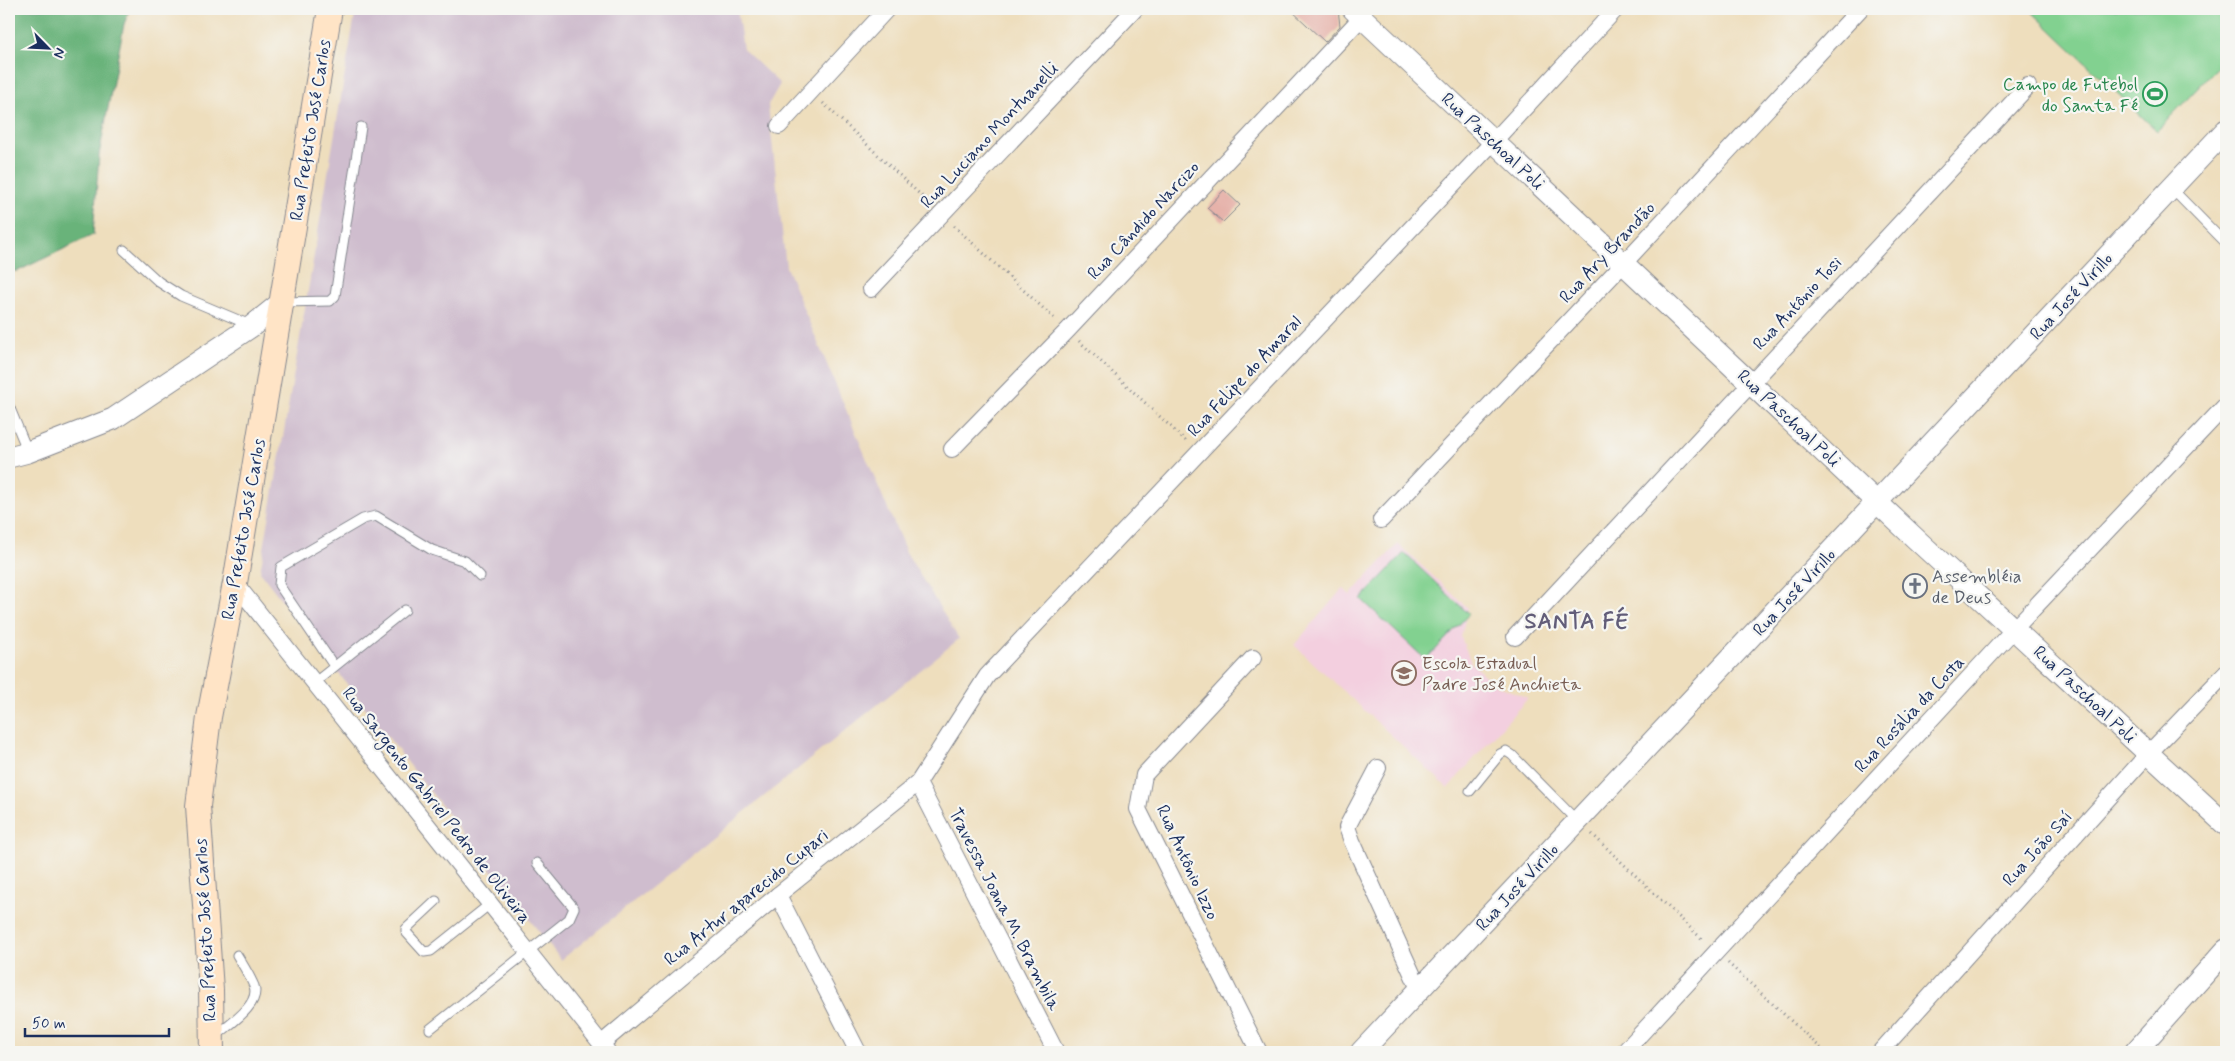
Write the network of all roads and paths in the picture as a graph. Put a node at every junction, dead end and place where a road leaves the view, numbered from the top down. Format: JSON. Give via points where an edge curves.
{"nodes":[{"id":1,"x":330,"y":9,"type":"edge"},
{"id":2,"x":1135,"y":9,"type":"edge"},
{"id":3,"x":1614,"y":9,"type":"edge"},
{"id":4,"x":1860,"y":9,"type":"edge"},
{"id":5,"x":878,"y":12,"type":"edge"},
{"id":6,"x":1357,"y":13,"type":"edge"},
{"id":7,"x":2028,"y":86,"type":"dead end"},
{"id":8,"x":812,"y":92,"type":"junction"},
{"id":9,"x":779,"y":126,"type":"dead end"},
{"id":10,"x":361,"y":127,"type":"dead end"},
{"id":11,"x":2226,"y":130,"type":"edge"},
{"id":12,"x":1494,"y":141,"type":"junction"},
{"id":13,"x":2171,"y":189,"type":"junction"},
{"id":14,"x":941,"y":214,"type":"junction"},
{"id":15,"x":2226,"y":244,"type":"edge"},
{"id":16,"x":124,"y":250,"type":"dead end"},
{"id":17,"x":1624,"y":263,"type":"junction"},
{"id":18,"x":871,"y":289,"type":"dead end"},
{"id":19,"x":282,"y":302,"type":"junction"},
{"id":20,"x":252,"y":326,"type":"junction"},
{"id":21,"x":1068,"y":330,"type":"junction"},
{"id":22,"x":1751,"y":382,"type":"junction"},
{"id":23,"x":2226,"y":405,"type":"edge"},
{"id":24,"x":9,"y":406,"type":"edge"},
{"id":25,"x":952,"y":449,"type":"dead end"},
{"id":26,"x":1198,"y":453,"type":"junction"},
{"id":27,"x":18,"y":455,"type":"edge"},
{"id":28,"x":1878,"y":502,"type":"junction"},
{"id":29,"x":1381,"y":520,"type":"dead end"},
{"id":30,"x":480,"y":576,"type":"dead end"},
{"id":31,"x":234,"y":583,"type":"junction"},
{"id":32,"x":405,"y":610,"type":"dead end"},
{"id":33,"x":2015,"y":628,"type":"junction"},
{"id":34,"x":1515,"y":637,"type":"dead end"},
{"id":35,"x":1253,"y":658,"type":"dead end"},
{"id":36,"x":334,"y":666,"type":"junction"},
{"id":37,"x":2226,"y":673,"type":"edge"},
{"id":38,"x":314,"y":684,"type":"junction"},
{"id":39,"x":2148,"y":753,"type":"junction"},
{"id":40,"x":1378,"y":768,"type":"dead end"},
{"id":41,"x":918,"y":783,"type":"junction"},
{"id":42,"x":1470,"y":791,"type":"dead end"},
{"id":43,"x":1579,"y":822,"type":"junction"},
{"id":44,"x":2226,"y":825,"type":"edge"},
{"id":45,"x":537,"y":864,"type":"dead end"},
{"id":46,"x":778,"y":895,"type":"junction"},
{"id":47,"x":436,"y":901,"type":"dead end"},
{"id":48,"x":490,"y":904,"type":"junction"},
{"id":49,"x":2226,"y":950,"type":"edge"},
{"id":50,"x":526,"y":951,"type":"junction"},
{"id":51,"x":1716,"y":953,"type":"junction"},
{"id":52,"x":238,"y":955,"type":"dead end"},
{"id":53,"x":1420,"y":991,"type":"junction"},
{"id":54,"x":430,"y":1029,"type":"dead end"},
{"id":55,"x":212,"y":1046,"type":"edge"},
{"id":56,"x":604,"y":1048,"type":"edge"},
{"id":57,"x":858,"y":1052,"type":"edge"},
{"id":58,"x":1056,"y":1052,"type":"edge"},
{"id":59,"x":1259,"y":1052,"type":"edge"},
{"id":60,"x":1361,"y":1052,"type":"edge"},
{"id":61,"x":1624,"y":1052,"type":"edge"},
{"id":62,"x":1825,"y":1052,"type":"edge"},
{"id":63,"x":1880,"y":1052,"type":"edge"},
{"id":64,"x":2135,"y":1052,"type":"edge"}],
"edges":[{"from":1,"to":19,"type":"main road","name":"Rua Prefeito José Carlos"},
{"from":2,"to":14,"type":"street","name":"Rua Luciano Montuanelli"},
{"from":3,"to":12,"type":"street","name":"Rua Felipe do Amaral"},
{"from":4,"to":17,"type":"street","name":"Rua Ary Brandão"},
{"from":5,"to":8,"type":"street"},
{"from":6,"to":12,"type":"street","name":"Rua Paschoal Poli"},
{"from":6,"to":21,"type":"street","name":"Rua Cândido Narcizo"},
{"from":7,"to":22,"type":"street","name":"Rua Antônio Tosi"},
{"from":8,"to":9,"type":"street"},
{"from":8,"to":14,"type":"path"},
{"from":10,"to":19,"type":"lane","via":[[335,296],[330,301]]},
{"from":11,"to":13,"type":"street","name":"Rua José Virillo"},
{"from":12,"to":17,"type":"street","name":"Rua Paschoal Poli"},
{"from":12,"to":26,"type":"street","name":"Rua Felipe do Amaral"},
{"from":13,"to":15,"type":"lane"},
{"from":13,"to":28,"type":"street","name":"Rua José Virillo"},
{"from":14,"to":18,"type":"street","name":"Rua Luciano Montuanelli"},
{"from":14,"to":21,"type":"path"},
{"from":16,"to":20,"type":"lane","via":[[159,282],[181,296]]},
{"from":17,"to":22,"type":"street","name":"Rua Paschoal Poli"},
{"from":17,"to":29,"type":"street","name":"Rua Ary Brandão"},
{"from":19,"to":20,"type":"street"},
{"from":19,"to":31,"type":"main road","name":"Rua Prefeito José Carlos"},
{"from":20,"to":27,"type":"street","via":[[113,419]]},
{"from":21,"to":25,"type":"street","name":"Rua Cândido Narcizo"},
{"from":21,"to":26,"type":"path"},
{"from":22,"to":28,"type":"street","name":"Rua Paschoal Poli"},
{"from":22,"to":34,"type":"street","name":"Rua Antônio Tosi"},
{"from":23,"to":33,"type":"street","name":"Rua Rosália da Costa"},
{"from":24,"to":27,"type":"lane"},
{"from":26,"to":41,"type":"street","name":"Rua Felipe do Amaral","via":[[987,676]]},
{"from":28,"to":33,"type":"street","name":"Rua Paschoal Poli"},
{"from":28,"to":43,"type":"street","name":"Rua José Virillo"},
{"from":30,"to":36,"type":"lane","via":[[465,561],[432,550],[376,516],[363,519],[281,567],[279,585]]},
{"from":31,"to":38,"type":"street","name":"Rua Sargento Gabriel Pedro de Oliveira"},
{"from":31,"to":55,"type":"main road","name":"Rua Prefeito José Carlos","via":[[209,717],[198,806]]},
{"from":32,"to":36,"type":"lane"},
{"from":33,"to":39,"type":"street","name":"Rua Paschoal Poli"},
{"from":33,"to":51,"type":"street","name":"Rua Rosália da Costa"},
{"from":35,"to":59,"type":"street","name":"Rua Antônio Izzo","via":[[1144,776],[1138,809]]},
{"from":36,"to":38,"type":"lane"},
{"from":37,"to":39,"type":"street","name":"Rua João Saí"},
{"from":38,"to":48,"type":"street","name":"Rua Sargento Gabriel Pedro de Oliveira"},
{"from":39,"to":44,"type":"street","name":"Rua Paschoal Poli"},
{"from":39,"to":63,"type":"street","name":"Rua João Saí"},
{"from":40,"to":53,"type":"street","via":[[1348,826]]},
{"from":41,"to":46,"type":"street","name":"Rua Artur aparecido Cupari"},
{"from":41,"to":58,"type":"street","name":"Travessa Joana M. Brambila"},
{"from":42,"to":43,"type":"lane","via":[[1500,754],[1506,752]]},
{"from":43,"to":51,"type":"path"},
{"from":43,"to":53,"type":"street","name":"Rua José Virillo"},
{"from":45,"to":50,"type":"lane","via":[[574,908],[569,919]]},
{"from":46,"to":56,"type":"street","name":"Rua Artur aparecido Cupari"},
{"from":46,"to":57,"type":"street"},
{"from":47,"to":48,"type":"lane","via":[[406,929],[424,952],[432,951]]},
{"from":48,"to":50,"type":"street","name":"Rua Sargento Gabriel Pedro de Oliveira"},
{"from":49,"to":64,"type":"street"},
{"from":50,"to":54,"type":"lane"},
{"from":50,"to":56,"type":"street","name":"Rua Sargento Gabriel Pedro de Oliveira"},
{"from":51,"to":61,"type":"street","name":"Rua Rosália da Costa"},
{"from":51,"to":62,"type":"path"},
{"from":52,"to":55,"type":"lane","via":[[255,987],[255,995],[250,1006]]},
{"from":53,"to":60,"type":"street","name":"Rua José Virillo"}]}
